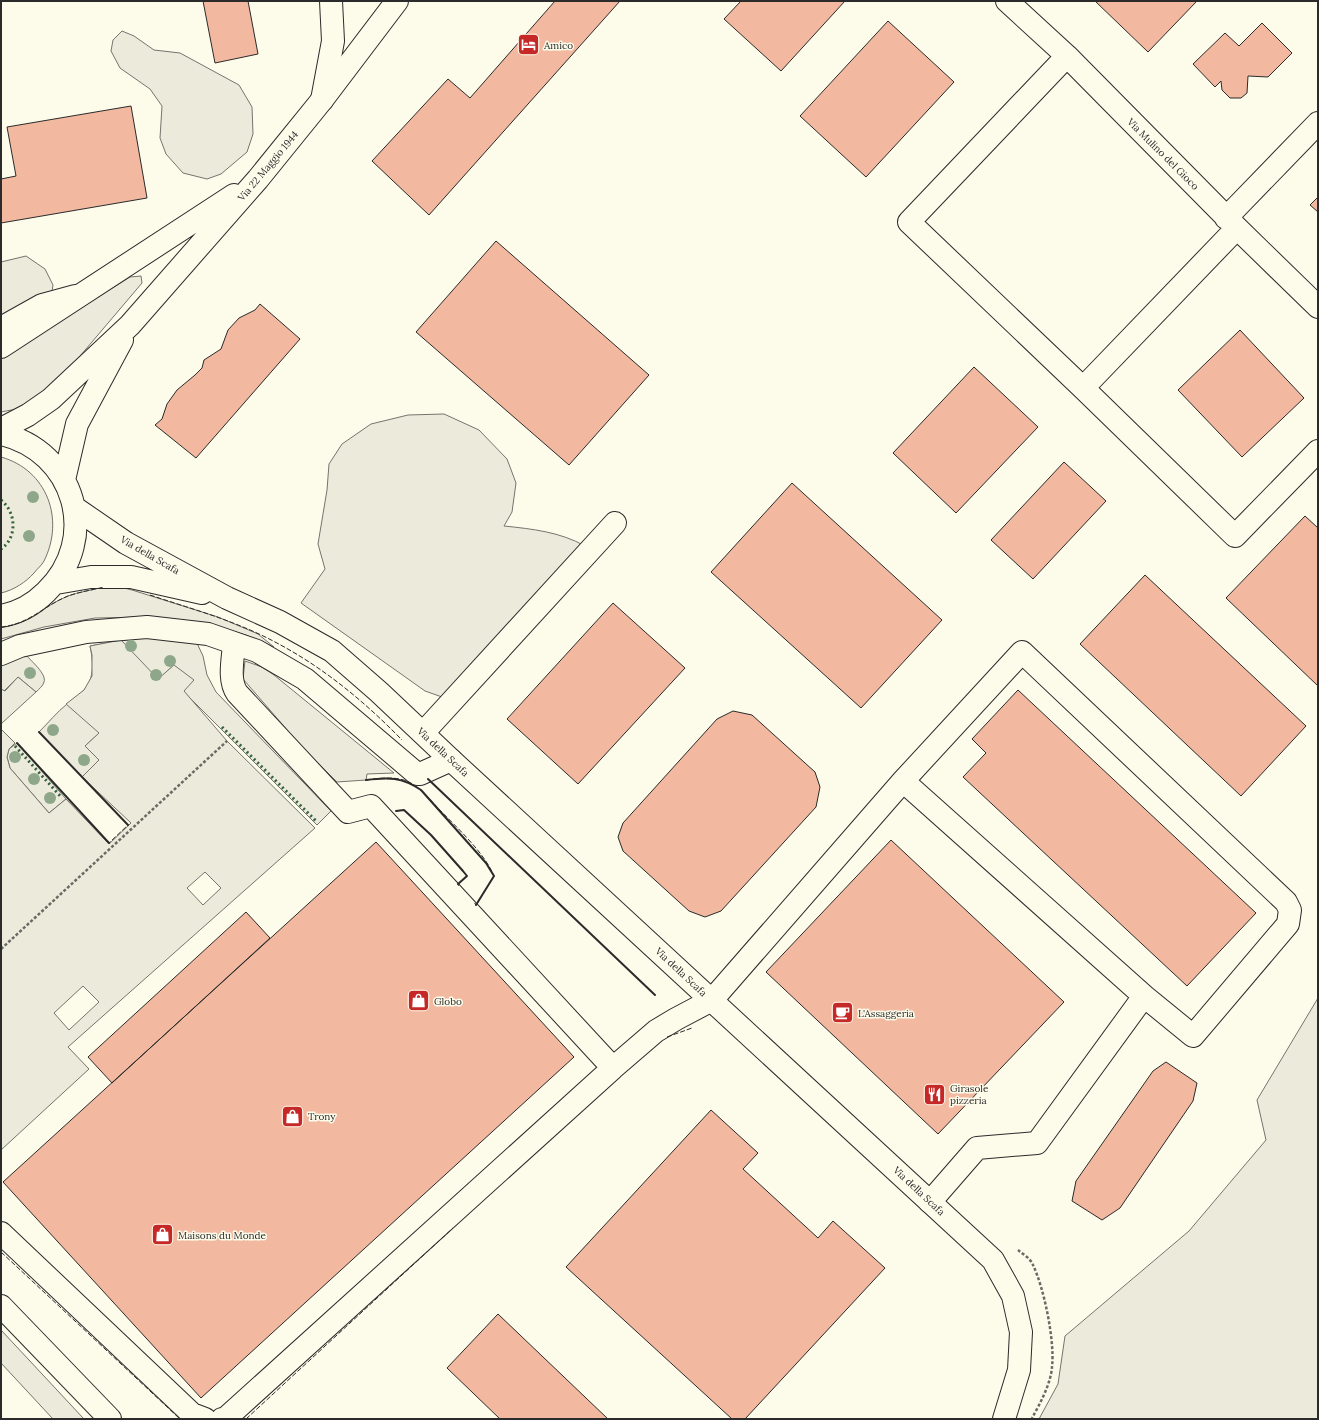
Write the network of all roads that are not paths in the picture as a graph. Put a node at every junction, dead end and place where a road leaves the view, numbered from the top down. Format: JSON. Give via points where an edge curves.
{"nodes":[{"id":1,"x":331,"y":1,"type":"edge"},
{"id":2,"x":397,"y":1,"type":"edge"},
{"id":3,"x":1007,"y":1,"type":"edge"},
{"id":4,"x":1067,"y":56,"type":"junction"},
{"id":5,"x":322,"y":100,"type":"junction"},
{"id":6,"x":1318,"y":123,"type":"edge"},
{"id":7,"x":258,"y":179,"type":"junction"},
{"id":8,"x":1231,"y":223,"type":"junction"},
{"id":9,"x":84,"y":293,"type":"junction"},
{"id":10,"x":1318,"y":308,"type":"edge"},
{"id":11,"x":130,"y":325,"type":"junction"},
{"id":12,"x":1,"y":328,"type":"edge"},
{"id":13,"x":1,"y":347,"type":"edge"},
{"id":14,"x":1083,"y":388,"type":"junction"},
{"id":15,"x":1,"y":429,"type":"edge"},
{"id":16,"x":1,"y":434,"type":"edge"},
{"id":17,"x":1318,"y":452,"type":"edge"},
{"id":18,"x":64,"y":480,"type":"junction"},
{"id":19,"x":74,"y":508,"type":"junction"},
{"id":20,"x":615,"y":523,"type":"dead end"},
{"id":21,"x":56,"y":583,"type":"junction"},
{"id":22,"x":227,"y":598,"type":"junction"},
{"id":23,"x":1,"y":616,"type":"edge"},
{"id":24,"x":234,"y":644,"type":"junction"},
{"id":25,"x":1,"y":654,"type":"edge"},
{"id":26,"x":423,"y":733,"type":"junction"},
{"id":27,"x":451,"y":760,"type":"junction"},
{"id":28,"x":903,"y":781,"type":"junction"},
{"id":29,"x":1144,"y":996,"type":"junction"},
{"id":30,"x":712,"y":1000,"type":"junction"},
{"id":31,"x":613,"y":1068,"type":"junction"},
{"id":32,"x":930,"y":1202,"type":"junction"},
{"id":33,"x":1,"y":1233,"type":"edge"},
{"id":34,"x":1,"y":1306,"type":"edge"},
{"id":35,"x":110,"y":1419,"type":"edge"},
{"id":36,"x":205,"y":1419,"type":"edge"},
{"id":37,"x":222,"y":1419,"type":"edge"},
{"id":38,"x":1004,"y":1419,"type":"edge"}],
"edges":[{"from":1,"to":5,"type":"main road","via":[[333,41]]},
{"from":2,"to":5,"type":"main road","name":"Via 22 Maggio 1944"},
{"from":3,"to":4,"type":"main road","name":"Via Mulino del Gioco"},
{"from":4,"to":8,"type":"main road","name":"Via Mulino del Gioco"},
{"from":4,"to":14,"type":"main road","via":[[909,222]]},
{"from":5,"to":7,"type":"main road","name":"Via 22 Maggio 1944"},
{"from":6,"to":8,"type":"main road"},
{"from":7,"to":9,"type":"main road"},
{"from":7,"to":11,"type":"main road","name":"Via 22 Maggio 1944"},
{"from":8,"to":10,"type":"main road","name":"Via Mulino del Gioco"},
{"from":8,"to":14,"type":"main road"},
{"from":9,"to":12,"type":"main road","via":[[42,305]]},
{"from":9,"to":13,"type":"main road"},
{"from":11,"to":15,"type":"main road","name":"Via 22 Maggio 1944","via":[[51,399]]},
{"from":11,"to":18,"type":"main road","name":"Via 22 Maggio 1944","via":[[77,424]]},
{"from":14,"to":17,"type":"main road","via":[[1236,536]]},
{"from":16,"to":18,"type":"main road","via":[[27,443],[42,453]]},
{"from":18,"to":19,"type":"main road"},
{"from":19,"to":21,"type":"main road","via":[[76,528],[73,548]]},
{"from":19,"to":22,"type":"main road","name":"Via della Scafa","via":[[126,543]]},
{"from":20,"to":26,"type":"main road"},
{"from":21,"to":22,"type":"main road","name":"Via della Scafa","via":[[91,577],[130,577]]},
{"from":21,"to":23,"type":"main road","via":[[36,602],[12,614]]},
{"from":22,"to":26,"type":"main road","name":"Via della Scafa","via":[[280,622],[332,651]]},
{"from":24,"to":25,"type":"main road","via":[[208,634],[147,627],[86,632],[20,646]]},
{"from":24,"to":27,"type":"main road","via":[[256,652],[305,679],[414,772],[420,774]]},
{"from":24,"to":31,"type":"main road","via":[[232,680],[237,693],[348,812],[371,806]]},
{"from":26,"to":27,"type":"main road","name":"Via della Scafa"},
{"from":27,"to":30,"type":"main road","name":"Via della Scafa"},
{"from":28,"to":29,"type":"main road"},
{"from":28,"to":29,"type":"main road","via":[[1022,652],[1286,902],[1290,910],[1288,924],[1193,1036]]},
{"from":28,"to":30,"type":"main road"},
{"from":29,"to":32,"type":"main road","via":[[1037,1143],[977,1148]]},
{"from":30,"to":31,"type":"main road","via":[[656,1031]]},
{"from":30,"to":32,"type":"main road","name":"Via della Scafa"},
{"from":31,"to":37,"type":"main road"},
{"from":32,"to":38,"type":"main road","name":"Via della Scafa","via":[[993,1260],[1013,1296],[1021,1332],[1019,1370]]},
{"from":33,"to":36,"type":"main road","via":[[192,1414]]},
{"from":34,"to":35,"type":"main road"}]}
